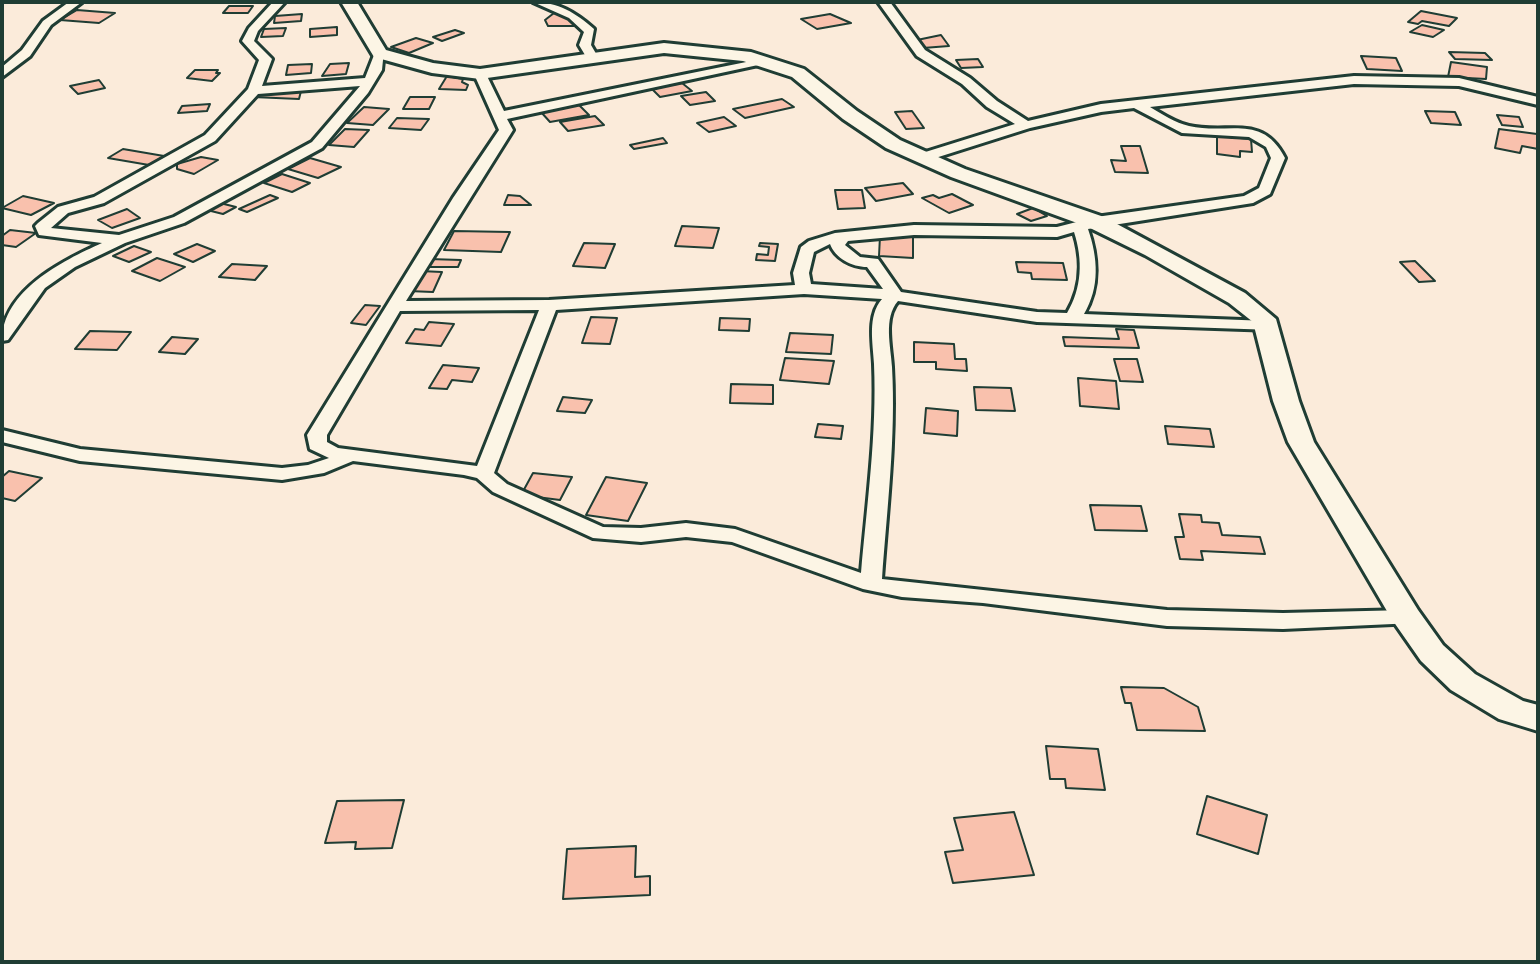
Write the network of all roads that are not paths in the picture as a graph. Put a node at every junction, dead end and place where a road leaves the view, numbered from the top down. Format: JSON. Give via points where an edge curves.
{"nodes":[{"id":1,"x":76,"y":2,"type":"edge"},
{"id":2,"x":279,"y":2,"type":"edge"},
{"id":3,"x":349,"y":2,"type":"edge"},
{"id":4,"x":539,"y":2,"type":"edge"},
{"id":5,"x":884,"y":2,"type":"edge"},
{"id":6,"x":380,"y":53,"type":"junction"},
{"id":7,"x":592,"y":57,"type":"junction"},
{"id":8,"x":766,"y":62,"type":"junction"},
{"id":9,"x":2,"y":73,"type":"edge"},
{"id":10,"x":480,"y":74,"type":"junction"},
{"id":11,"x":367,"y":82,"type":"junction"},
{"id":12,"x":254,"y":90,"type":"junction"},
{"id":13,"x":1538,"y":101,"type":"edge"},
{"id":14,"x":1136,"y":104,"type":"junction"},
{"id":15,"x":501,"y":116,"type":"junction"},
{"id":16,"x":1026,"y":125,"type":"junction"},
{"id":17,"x":924,"y":157,"type":"junction"},
{"id":18,"x":1088,"y":225,"type":"junction"},
{"id":19,"x":877,"y":232,"type":"junction"},
{"id":20,"x":120,"y":240,"type":"junction"},
{"id":21,"x":804,"y":289,"type":"junction"},
{"id":22,"x":895,"y":295,"type":"junction"},
{"id":23,"x":549,"y":305,"type":"junction"},
{"id":24,"x":395,"y":306,"type":"junction"},
{"id":25,"x":1072,"y":319,"type":"junction"},
{"id":26,"x":1268,"y":326,"type":"junction"},
{"id":27,"x":2,"y":336,"type":"edge"},
{"id":28,"x":2,"y":436,"type":"edge"},
{"id":29,"x":350,"y":455,"type":"junction"},
{"id":30,"x":484,"y":474,"type":"junction"},
{"id":31,"x":871,"y":584,"type":"junction"},
{"id":32,"x":1407,"y":618,"type":"junction"},
{"id":33,"x":1538,"y":718,"type":"edge"}],
"edges":[{"from":1,"to":9,"type":"street","via":[[47,23],[26,53]]},
{"from":2,"to":12,"type":"street","via":[[248,41],[266,59]]},
{"from":3,"to":6,"type":"street"},
{"from":4,"to":7,"type":"street","via":[[583,22],[590,31],[585,45]]},
{"from":5,"to":16,"type":"street","via":[[921,53]]},
{"from":6,"to":10,"type":"street"},
{"from":6,"to":11,"type":"street"},
{"from":7,"to":8,"type":"street","via":[[664,48]]},
{"from":7,"to":10,"type":"street"},
{"from":8,"to":15,"type":"street"},
{"from":8,"to":17,"type":"street","via":[[811,80],[868,128]]},
{"from":10,"to":15,"type":"street"},
{"from":11,"to":12,"type":"street"},
{"from":11,"to":20,"type":"street","via":[[347,114],[309,151],[179,220]]},
{"from":12,"to":20,"type":"street","via":[[210,138],[99,200],[63,210],[43,226],[44,232]]},
{"from":13,"to":14,"type":"street","via":[[1479,86],[1404,79]]},
{"from":14,"to":16,"type":"street"},
{"from":14,"to":18,"type":"street","via":[[1185,130],[1262,136],[1278,158],[1265,191],[1257,197]]},
{"from":15,"to":24,"type":"street","via":[[506,130],[502,138]]},
{"from":16,"to":17,"type":"street"},
{"from":17,"to":18,"type":"street"},
{"from":18,"to":19,"type":"street","via":[[1057,232]]},
{"from":18,"to":25,"type":"street","via":[[1089,286]]},
{"from":18,"to":26,"type":"street","via":[[1153,250],[1237,298]]},
{"from":19,"to":21,"type":"street","via":[[835,238],[807,250],[801,273]]},
{"from":19,"to":22,"type":"street","via":[[843,237],[837,246],[856,262],[872,262]]},
{"from":20,"to":27,"type":"street","via":[[39,285]]},
{"from":21,"to":22,"type":"street"},
{"from":21,"to":23,"type":"street"},
{"from":22,"to":25,"type":"street"},
{"from":22,"to":31,"type":"street","via":[[881,314],[885,401]]},
{"from":23,"to":24,"type":"street"},
{"from":23,"to":30,"type":"street"},
{"from":24,"to":29,"type":"street","via":[[317,435],[317,445]]},
{"from":25,"to":26,"type":"street"},
{"from":26,"to":32,"type":"street","via":[[1301,442]]},
{"from":28,"to":29,"type":"street","via":[[80,455],[282,474],[323,469]]},
{"from":29,"to":30,"type":"street"},
{"from":30,"to":31,"type":"street","via":[[500,488],[600,533],[686,530],[735,536]]},
{"from":31,"to":32,"type":"street","via":[[1167,618]]},
{"from":32,"to":33,"type":"street","via":[[1432,653],[1463,682],[1484,697]]}]}
